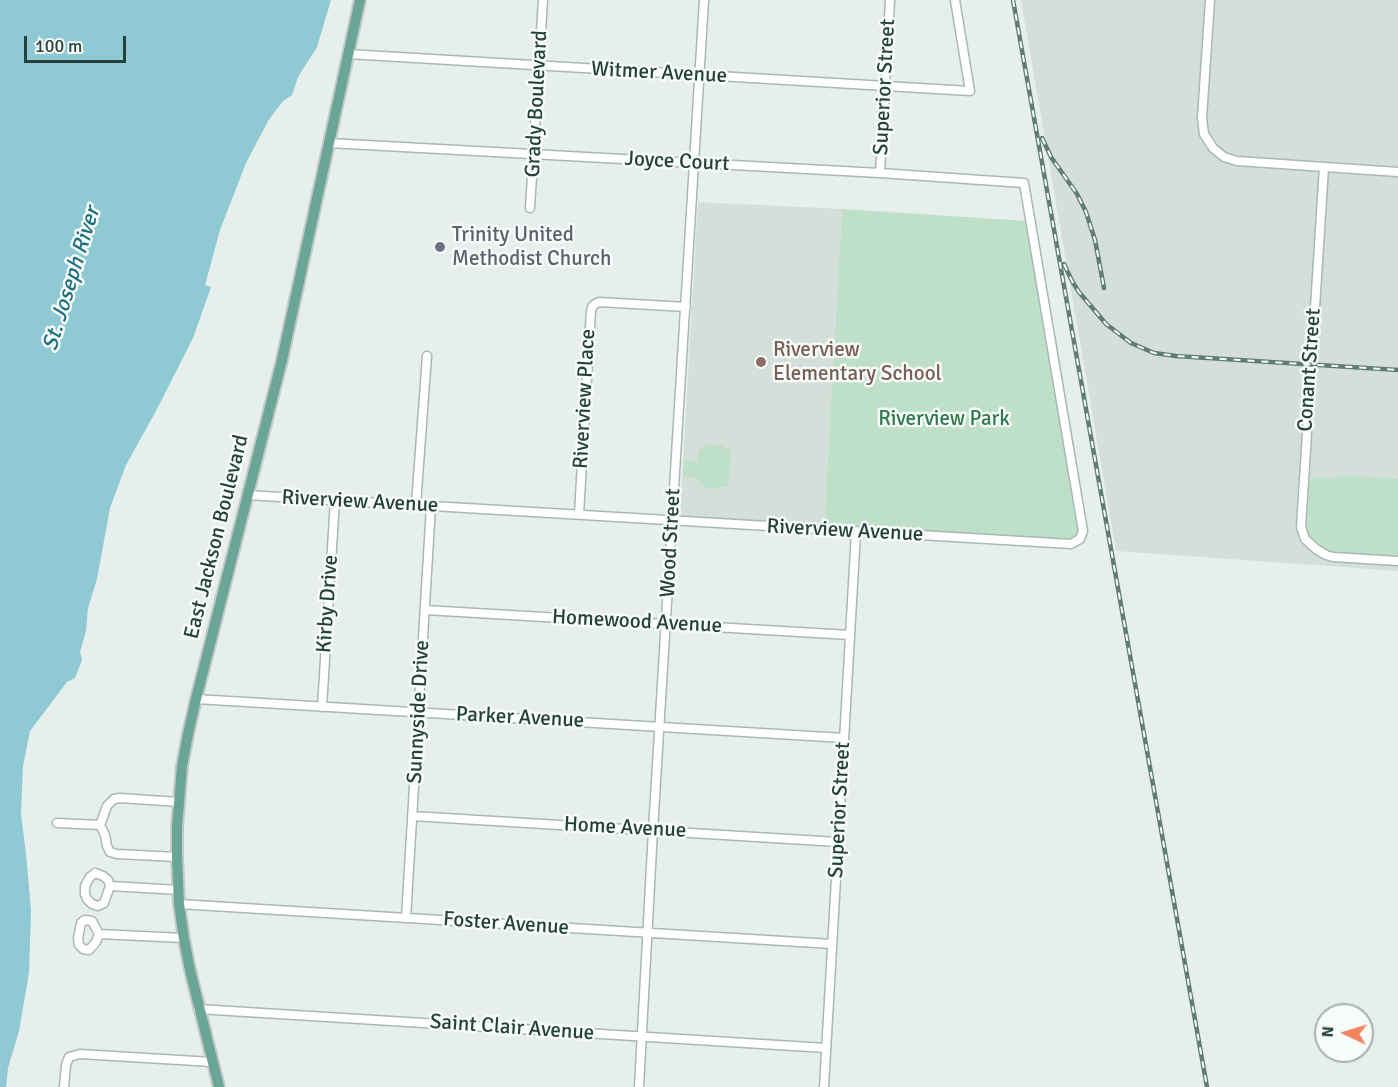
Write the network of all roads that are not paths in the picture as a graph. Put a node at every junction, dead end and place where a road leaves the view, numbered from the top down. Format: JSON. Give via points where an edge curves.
{"nodes":[{"id":1,"x":360,"y":0,"type":"edge"},
{"id":2,"x":543,"y":0,"type":"edge"},
{"id":3,"x":704,"y":0,"type":"edge"},
{"id":4,"x":890,"y":0,"type":"edge"},
{"id":5,"x":955,"y":0,"type":"edge"},
{"id":6,"x":1210,"y":0,"type":"edge"},
{"id":7,"x":348,"y":54,"type":"junction"},
{"id":8,"x":539,"y":66,"type":"junction"},
{"id":9,"x":700,"y":75,"type":"junction"},
{"id":10,"x":885,"y":86,"type":"junction"},
{"id":11,"x":329,"y":143,"type":"junction"},
{"id":12,"x":534,"y":154,"type":"junction"},
{"id":13,"x":694,"y":163,"type":"junction"},
{"id":14,"x":1324,"y":167,"type":"junction"},
{"id":15,"x":1398,"y":172,"type":"edge"},
{"id":16,"x":880,"y":173,"type":"junction"},
{"id":17,"x":1024,"y":183,"type":"joint"},
{"id":18,"x":530,"y":208,"type":"dead end"},
{"id":19,"x":686,"y":307,"type":"junction"},
{"id":20,"x":427,"y":356,"type":"dead end"},
{"id":21,"x":247,"y":495,"type":"junction"},
{"id":22,"x":335,"y":500,"type":"junction"},
{"id":23,"x":416,"y":505,"type":"junction"},
{"id":24,"x":431,"y":506,"type":"junction"},
{"id":25,"x":579,"y":514,"type":"junction"},
{"id":26,"x":672,"y":522,"type":"junction"},
{"id":27,"x":856,"y":532,"type":"junction"},
{"id":28,"x":1398,"y":561,"type":"edge"},
{"id":29,"x":425,"y":610,"type":"junction"},
{"id":30,"x":666,"y":624,"type":"junction"},
{"id":31,"x":850,"y":635,"type":"junction"},
{"id":32,"x":196,"y":699,"type":"junction"},
{"id":33,"x":322,"y":707,"type":"junction"},
{"id":34,"x":418,"y":713,"type":"junction"},
{"id":35,"x":660,"y":726,"type":"junction"},
{"id":36,"x":844,"y":738,"type":"junction"},
{"id":37,"x":179,"y":802,"type":"junction"},
{"id":38,"x":412,"y":816,"type":"junction"},
{"id":39,"x":57,"y":823,"type":"dead end"},
{"id":40,"x":100,"y":825,"type":"junction"},
{"id":41,"x":653,"y":830,"type":"junction"},
{"id":42,"x":838,"y":842,"type":"junction"},
{"id":43,"x":177,"y":857,"type":"junction"},
{"id":44,"x":110,"y":886,"type":"dead end"},
{"id":45,"x":179,"y":890,"type":"junction"},
{"id":46,"x":179,"y":904,"type":"junction"},
{"id":47,"x":406,"y":918,"type":"junction"},
{"id":48,"x":647,"y":933,"type":"junction"},
{"id":49,"x":99,"y":934,"type":"dead end"},
{"id":50,"x":183,"y":938,"type":"junction"},
{"id":51,"x":832,"y":944,"type":"junction"},
{"id":52,"x":198,"y":1009,"type":"junction"},
{"id":53,"x":642,"y":1036,"type":"junction"},
{"id":54,"x":826,"y":1048,"type":"junction"},
{"id":55,"x":212,"y":1062,"type":"junction"},
{"id":56,"x":64,"y":1087,"type":"edge"},
{"id":57,"x":219,"y":1087,"type":"edge"},
{"id":58,"x":639,"y":1087,"type":"edge"},
{"id":59,"x":824,"y":1087,"type":"edge"}],
"edges":[{"from":1,"to":7,"type":"main road","name":"East Jackson Boulevard"},
{"from":2,"to":8,"type":"street","name":"Grady Boulevard"},
{"from":3,"to":9,"type":"street","name":"Wood Street"},
{"from":4,"to":10,"type":"street","name":"Superior Street"},
{"from":5,"to":10,"type":"street","name":"Witmer Avenue","via":[[970,91]]},
{"from":6,"to":14,"type":"street","via":[[1202,110],[1207,140],[1224,157],[1237,161]]},
{"from":7,"to":8,"type":"street","name":"Witmer Avenue"},
{"from":7,"to":11,"type":"main road","name":"East Jackson Boulevard"},
{"from":8,"to":9,"type":"street","name":"Witmer Avenue"},
{"from":8,"to":12,"type":"street","name":"Grady Boulevard"},
{"from":9,"to":10,"type":"street","name":"Witmer Avenue"},
{"from":9,"to":13,"type":"street","name":"Wood Street"},
{"from":10,"to":16,"type":"street","name":"Superior Street"},
{"from":11,"to":12,"type":"street","name":"Joyce Court"},
{"from":11,"to":21,"type":"main road","name":"East Jackson Boulevard","via":[[282,360]]},
{"from":12,"to":13,"type":"street","name":"Joyce Court"},
{"from":12,"to":18,"type":"street","name":"Grady Boulevard"},
{"from":13,"to":16,"type":"street","name":"Joyce Court"},
{"from":13,"to":19,"type":"street","name":"Wood Street"},
{"from":14,"to":15,"type":"street"},
{"from":14,"to":28,"type":"street","name":"Conant Street","via":[[1301,527],[1305,538],[1326,555]]},
{"from":16,"to":17,"type":"street","name":"Joyce Court"},
{"from":17,"to":27,"type":"street","name":"Riverview Avenue","via":[[1083,531],[1080,539],[1071,544]]},
{"from":19,"to":25,"type":"street","name":"Riverview Place","via":[[599,302],[592,307]]},
{"from":19,"to":26,"type":"street","name":"Wood Street"},
{"from":20,"to":23,"type":"street"},
{"from":21,"to":22,"type":"street","name":"Riverview Avenue"},
{"from":21,"to":32,"type":"main road","name":"East Jackson Boulevard"},
{"from":22,"to":23,"type":"street","name":"Riverview Avenue"},
{"from":22,"to":33,"type":"street","name":"Kirby Drive"},
{"from":23,"to":24,"type":"street","name":"Riverview Avenue"},
{"from":24,"to":25,"type":"street","name":"Riverview Avenue"},
{"from":24,"to":29,"type":"street","name":"Sunnyside Drive"},
{"from":25,"to":26,"type":"street","name":"Riverview Avenue"},
{"from":26,"to":27,"type":"street","name":"Riverview Avenue"},
{"from":26,"to":30,"type":"street","name":"Wood Street"},
{"from":27,"to":31,"type":"street","name":"Superior Street"},
{"from":29,"to":30,"type":"street","name":"Homewood Avenue"},
{"from":29,"to":34,"type":"street","name":"Sunnyside Drive"},
{"from":30,"to":31,"type":"street","name":"Homewood Avenue"},
{"from":30,"to":35,"type":"street","name":"Wood Street"},
{"from":31,"to":36,"type":"street","name":"Superior Street"},
{"from":32,"to":33,"type":"street","name":"Parker Avenue"},
{"from":32,"to":37,"type":"main road","name":"East Jackson Boulevard"},
{"from":33,"to":34,"type":"street","name":"Parker Avenue"},
{"from":34,"to":35,"type":"street","name":"Parker Avenue"},
{"from":34,"to":38,"type":"street","name":"Sunnyside Drive"},
{"from":35,"to":36,"type":"street","name":"Parker Avenue"},
{"from":35,"to":41,"type":"street","name":"Wood Street"},
{"from":36,"to":42,"type":"street","name":"Superior Street"},
{"from":37,"to":40,"type":"street","via":[[114,799]]},
{"from":37,"to":43,"type":"main road","name":"East Jackson Boulevard"},
{"from":38,"to":41,"type":"street","name":"Home Avenue"},
{"from":38,"to":47,"type":"street","name":"Sunnyside Drive"},
{"from":39,"to":40,"type":"street"},
{"from":40,"to":43,"type":"street","via":[[110,852]]},
{"from":41,"to":42,"type":"street","name":"Home Avenue"},
{"from":41,"to":48,"type":"street","name":"Wood Street"},
{"from":42,"to":51,"type":"street","name":"Superior Street"},
{"from":43,"to":45,"type":"main road","name":"East Jackson Boulevard"},
{"from":44,"to":45,"type":"street"},
{"from":45,"to":46,"type":"main road","name":"East Jackson Boulevard"},
{"from":46,"to":47,"type":"street","name":"Foster Avenue"},
{"from":46,"to":50,"type":"main road","name":"East Jackson Boulevard"},
{"from":47,"to":48,"type":"street","name":"Foster Avenue"},
{"from":48,"to":51,"type":"street","name":"Foster Avenue"},
{"from":48,"to":53,"type":"street","name":"Wood Street"},
{"from":49,"to":50,"type":"street"},
{"from":50,"to":52,"type":"main road","name":"East Jackson Boulevard"},
{"from":51,"to":54,"type":"street","name":"Superior Street"},
{"from":52,"to":53,"type":"street","name":"Saint Clair Avenue"},
{"from":52,"to":55,"type":"main road","name":"East Jackson Boulevard"},
{"from":53,"to":54,"type":"street","name":"Saint Clair Avenue"},
{"from":53,"to":58,"type":"street","name":"Wood Street"},
{"from":54,"to":59,"type":"street","name":"Superior Street"},
{"from":55,"to":56,"type":"street","via":[[80,1054],[69,1057]]},
{"from":55,"to":57,"type":"main road","name":"East Jackson Boulevard"}]}
